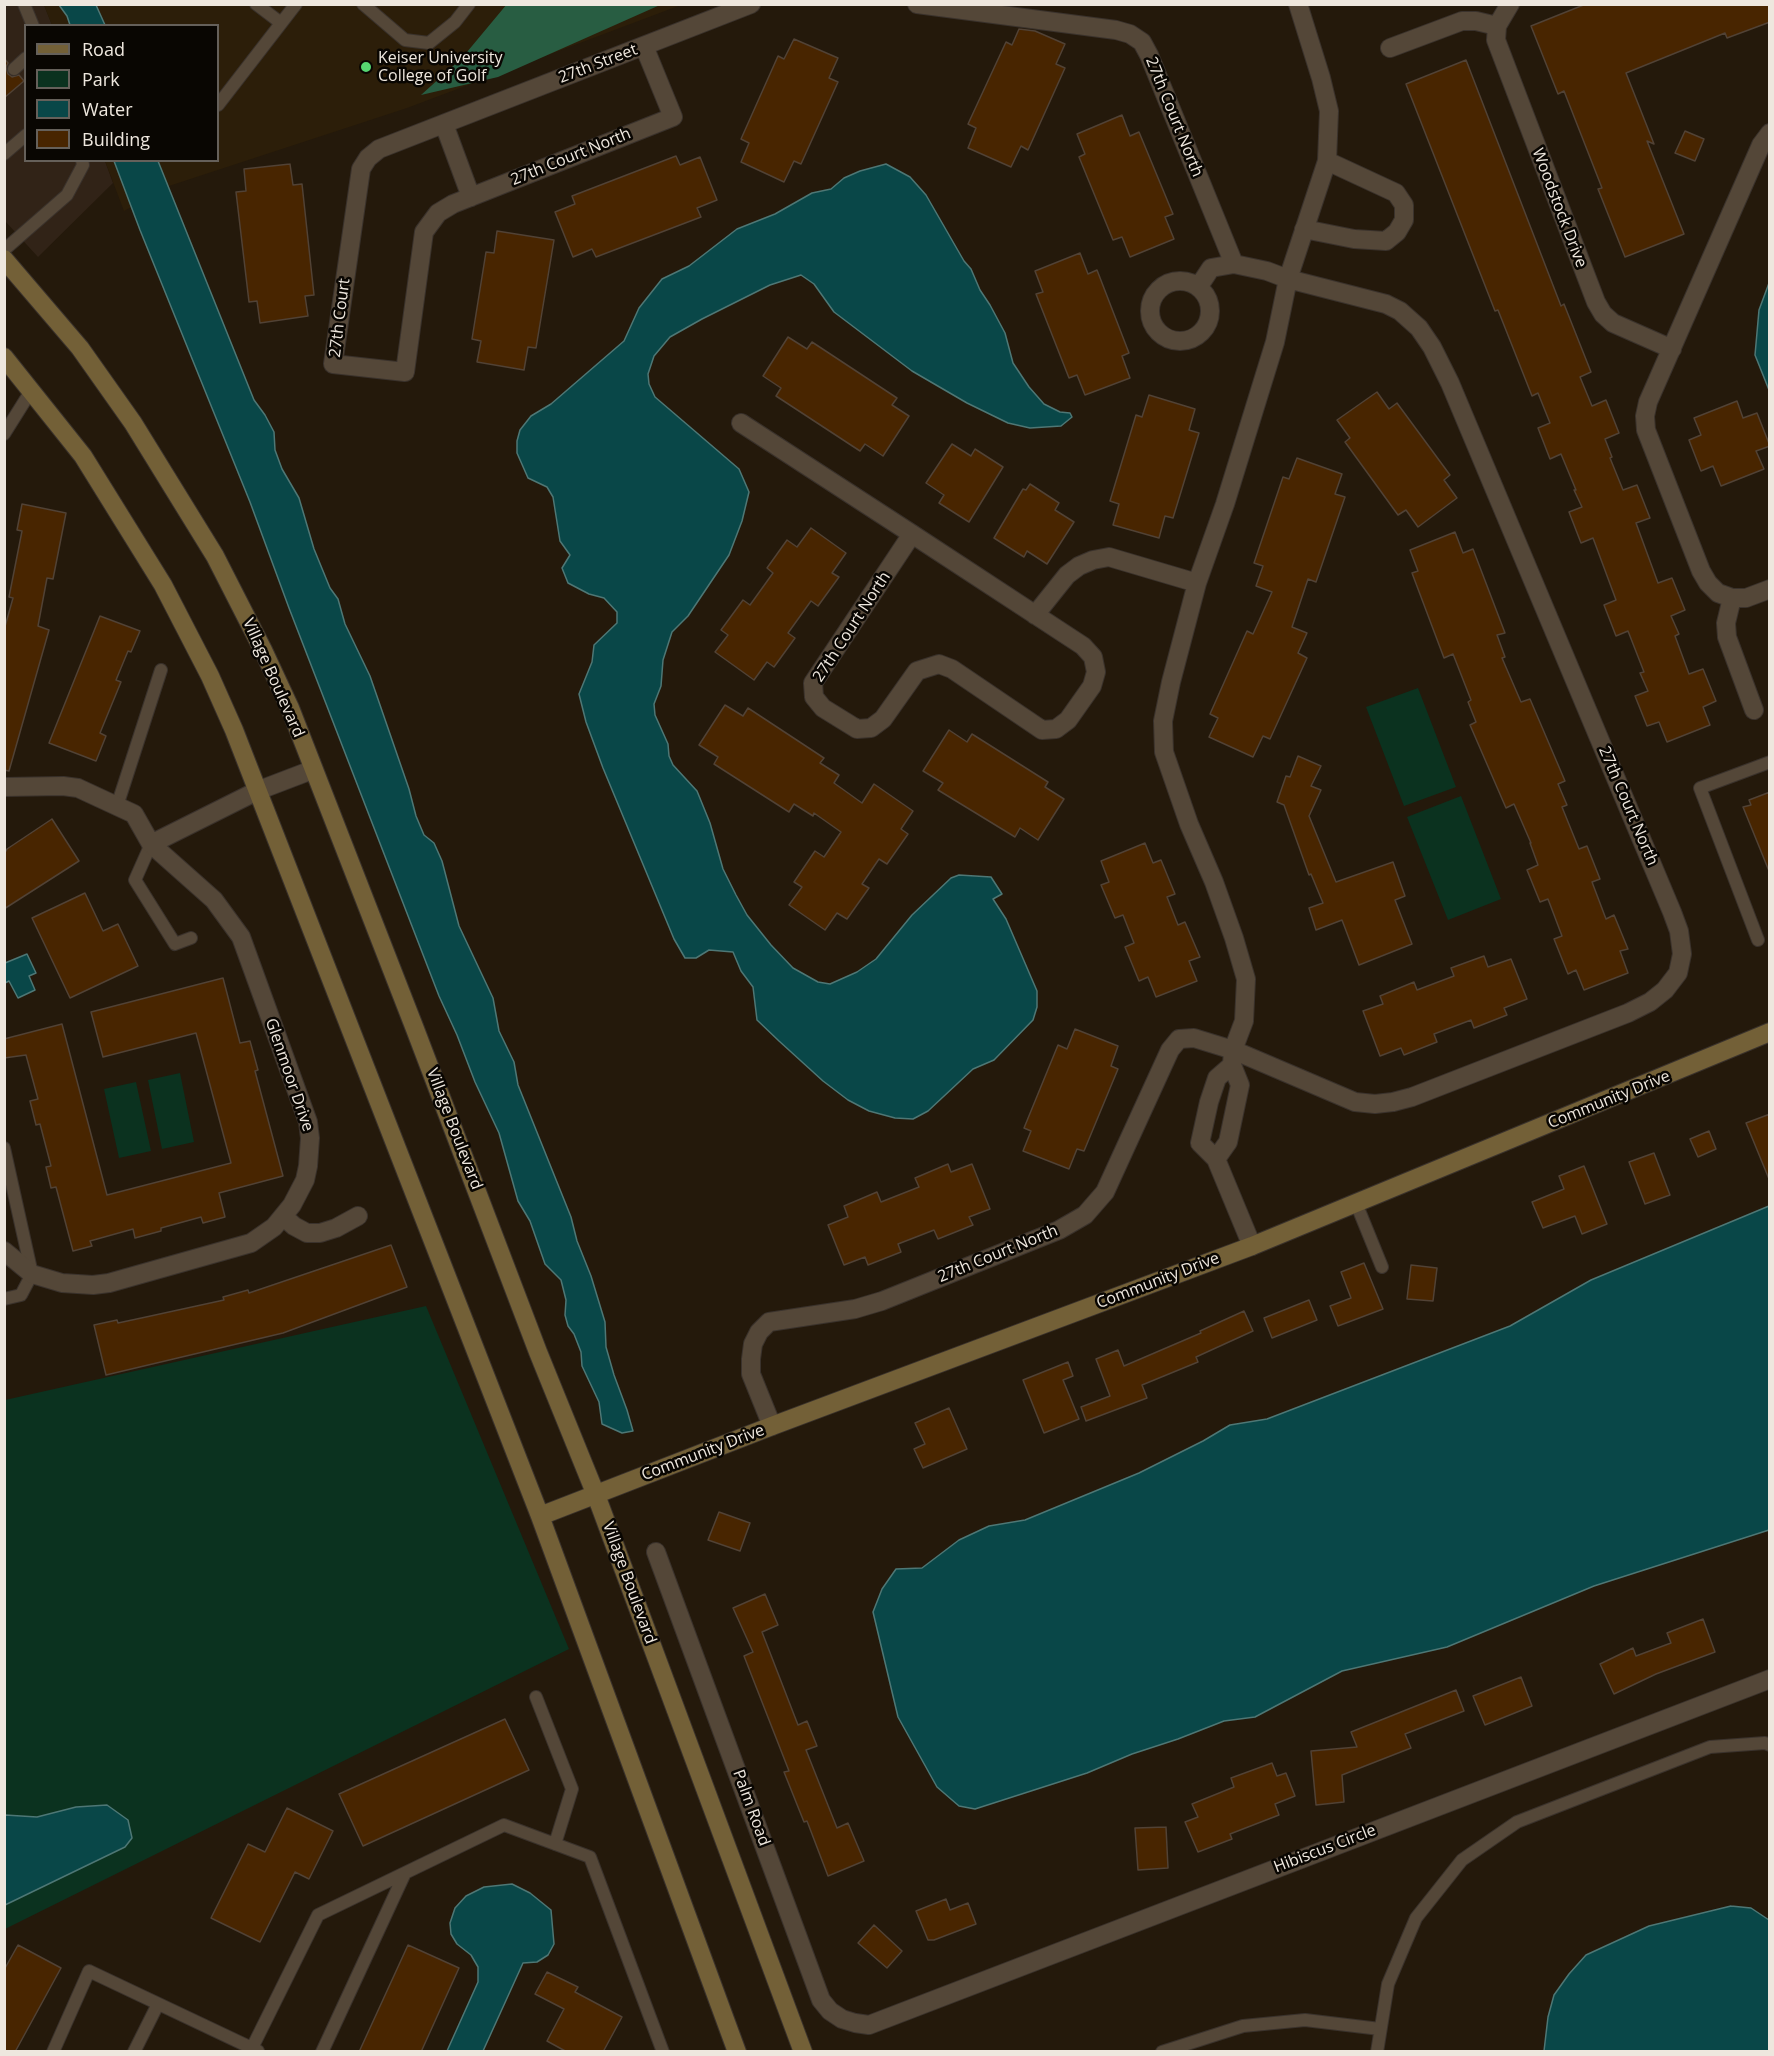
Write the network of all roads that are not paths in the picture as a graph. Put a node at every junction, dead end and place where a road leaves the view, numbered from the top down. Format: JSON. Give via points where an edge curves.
{"nodes":[{"id":1,"x":24,"y":4,"type":"edge"},
{"id":2,"x":256,"y":4,"type":"edge"},
{"id":3,"x":296,"y":4,"type":"edge"},
{"id":4,"x":363,"y":4,"type":"edge"},
{"id":5,"x":469,"y":4,"type":"edge"},
{"id":6,"x":752,"y":4,"type":"edge"},
{"id":7,"x":917,"y":4,"type":"edge"},
{"id":8,"x":1298,"y":4,"type":"edge"},
{"id":9,"x":1510,"y":4,"type":"edge"},
{"id":10,"x":281,"y":23,"type":"junction"},
{"id":11,"x":32,"y":24,"type":"edge"},
{"id":12,"x":1497,"y":26,"type":"junction"},
{"id":13,"x":644,"y":46,"type":"junction"},
{"id":14,"x":1390,"y":48,"type":"dead end"},
{"id":15,"x":24,"y":60,"type":"edge"},
{"id":16,"x":14,"y":69,"type":"dead end"},
{"id":17,"x":219,"y":104,"type":"edge"},
{"id":18,"x":444,"y":124,"type":"junction"},
{"id":19,"x":1770,"y":133,"type":"edge"},
{"id":20,"x":24,"y":137,"type":"edge"},
{"id":21,"x":4,"y":154,"type":"edge"},
{"id":22,"x":1327,"y":161,"type":"junction"},
{"id":23,"x":82,"y":162,"type":"edge"},
{"id":24,"x":471,"y":197,"type":"junction"},
{"id":25,"x":1304,"y":229,"type":"junction"},
{"id":26,"x":4,"y":250,"type":"edge"},
{"id":27,"x":4,"y":259,"type":"edge"},
{"id":28,"x":1234,"y":264,"type":"junction"},
{"id":29,"x":1288,"y":279,"type":"junction"},
{"id":30,"x":1199,"y":286,"type":"dead end"},
{"id":31,"x":1672,"y":349,"type":"junction"},
{"id":32,"x":4,"y":357,"type":"edge"},
{"id":33,"x":31,"y":391,"type":"junction"},
{"id":34,"x":741,"y":423,"type":"dead end"},
{"id":35,"x":4,"y":434,"type":"edge"},
{"id":36,"x":912,"y":534,"type":"junction"},
{"id":37,"x":1197,"y":583,"type":"junction"},
{"id":38,"x":1770,"y":589,"type":"edge"},
{"id":39,"x":1732,"y":598,"type":"junction"},
{"id":40,"x":1035,"y":615,"type":"junction"},
{"id":41,"x":161,"y":670,"type":"dead end"},
{"id":42,"x":1754,"y":710,"type":"dead end"},
{"id":43,"x":1770,"y":762,"type":"edge"},
{"id":44,"x":312,"y":770,"type":"junction"},
{"id":45,"x":4,"y":786,"type":"edge"},
{"id":46,"x":257,"y":791,"type":"junction"},
{"id":47,"x":117,"y":806,"type":"junction"},
{"id":48,"x":151,"y":844,"type":"junction"},
{"id":49,"x":191,"y":938,"type":"dead end"},
{"id":50,"x":1758,"y":940,"type":"dead end"},
{"id":51,"x":1770,"y":1032,"type":"edge"},
{"id":52,"x":1233,"y":1058,"type":"junction"},
{"id":53,"x":4,"y":1148,"type":"edge"},
{"id":54,"x":1216,"y":1159,"type":"junction"},
{"id":55,"x":1356,"y":1203,"type":"junction"},
{"id":56,"x":358,"y":1216,"type":"dead end"},
{"id":57,"x":284,"y":1217,"type":"junction"},
{"id":58,"x":1252,"y":1246,"type":"junction"},
{"id":59,"x":4,"y":1251,"type":"edge"},
{"id":60,"x":1382,"y":1267,"type":"dead end"},
{"id":61,"x":32,"y":1274,"type":"junction"},
{"id":62,"x":4,"y":1299,"type":"edge"},
{"id":63,"x":772,"y":1426,"type":"junction"},
{"id":64,"x":596,"y":1495,"type":"junction"},
{"id":65,"x":540,"y":1516,"type":"junction"},
{"id":66,"x":657,"y":1552,"type":"dead end"},
{"id":67,"x":1770,"y":1679,"type":"edge"},
{"id":68,"x":536,"y":1697,"type":"dead end"},
{"id":69,"x":1770,"y":1744,"type":"edge"},
{"id":70,"x":555,"y":1844,"type":"junction"},
{"id":71,"x":405,"y":1873,"type":"junction"},
{"id":72,"x":158,"y":2004,"type":"junction"},
{"id":73,"x":881,"y":2020,"type":"joint"},
{"id":74,"x":1380,"y":2029,"type":"junction"},
{"id":75,"x":659,"y":2049,"type":"edge"},
{"id":76,"x":255,"y":2050,"type":"edge"},
{"id":77,"x":53,"y":2052,"type":"edge"},
{"id":78,"x":134,"y":2052,"type":"edge"},
{"id":79,"x":322,"y":2052,"type":"edge"},
{"id":80,"x":737,"y":2052,"type":"edge"},
{"id":81,"x":802,"y":2052,"type":"edge"},
{"id":82,"x":1162,"y":2052,"type":"edge"},
{"id":83,"x":1377,"y":2052,"type":"edge"}],
"edges":[{"from":1,"to":11,"type":"lane"},
{"from":2,"to":10,"type":"lane"},
{"from":3,"to":10,"type":"lane"},
{"from":4,"to":5,"type":"lane","via":[[405,40],[429,43],[455,22]]},
{"from":6,"to":13,"type":"street","name":"27th Street"},
{"from":7,"to":28,"type":"street","name":"27th Court North","via":[[1116,30],[1142,42]]},
{"from":8,"to":22,"type":"street","via":[[1329,111]]},
{"from":9,"to":12,"type":"street"},
{"from":10,"to":17,"type":"lane"},
{"from":12,"to":14,"type":"street","via":[[1462,21]]},
{"from":12,"to":31,"type":"street","name":"Woodstock Drive","via":[[1496,40],[1596,302],[1614,323]]},
{"from":13,"to":18,"type":"street","name":"27th Street"},
{"from":13,"to":24,"type":"street","name":"27th Court North","via":[[673,117]]},
{"from":15,"to":16,"type":"lane"},
{"from":18,"to":24,"type":"street"},
{"from":18,"to":24,"type":"street","name":"27th Court","via":[[379,148],[361,169],[333,364],[405,372],[424,232],[438,213]]},
{"from":19,"to":31,"type":"street"},
{"from":20,"to":21,"type":"lane"},
{"from":22,"to":25,"type":"street"},
{"from":22,"to":25,"type":"street","via":[[1396,193],[1404,205],[1404,220],[1386,241]]},
{"from":23,"to":26,"type":"lane","via":[[67,195]]},
{"from":25,"to":29,"type":"street"},
{"from":27,"to":44,"type":"street","name":"Village Boulevard","via":[[80,348],[133,423],[215,556],[281,688]]},
{"from":28,"to":29,"type":"street","name":"27th Court North"},
{"from":28,"to":30,"type":"street","via":[[1211,268]]},
{"from":29,"to":37,"type":"street","via":[[1275,342]]},
{"from":29,"to":52,"type":"street","name":"27th Court North","via":[[1386,303],[1419,328],[1432,347],[1672,912],[1682,954],[1678,973],[1650,1002],[1393,1102],[1355,1102]]},
{"from":31,"to":39,"type":"street","via":[[1648,402],[1646,430],[1701,571],[1718,592]]},
{"from":32,"to":33,"type":"street"},
{"from":33,"to":35,"type":"lane"},
{"from":33,"to":46,"type":"street","via":[[83,456],[163,585],[210,676]]},
{"from":34,"to":36,"type":"street","name":"27th Court North"},
{"from":36,"to":40,"type":"street","name":"27th Court North"},
{"from":36,"to":40,"type":"street","name":"27th Court North","via":[[813,683],[814,697],[823,708],[857,729],[871,728],[883,719],[917,671],[939,664],[1042,730],[1056,729],[1068,720],[1092,686],[1096,672],[1093,657],[1083,646]]},
{"from":37,"to":40,"type":"street","via":[[1109,557],[1079,566],[1066,575]]},
{"from":37,"to":52,"type":"street","via":[[1163,721],[1164,752],[1246,979],[1244,1021]]},
{"from":38,"to":39,"type":"street","via":[[1746,598]]},
{"from":39,"to":42,"type":"street","via":[[1727,637]]},
{"from":41,"to":47,"type":"lane"},
{"from":43,"to":50,"type":"lane","via":[[1700,788]]},
{"from":44,"to":46,"type":"street"},
{"from":44,"to":64,"type":"street","name":"Village Boulevard"},
{"from":45,"to":47,"type":"street","name":"Glenmoor Drive","via":[[78,788]]},
{"from":46,"to":48,"type":"street"},
{"from":46,"to":65,"type":"street"},
{"from":47,"to":48,"type":"street","name":"Glenmoor Drive","via":[[134,814]]},
{"from":48,"to":49,"type":"lane","via":[[135,880],[174,944]]},
{"from":48,"to":57,"type":"street","name":"Glenmoor Drive","via":[[214,900],[241,937],[308,1122],[308,1166],[299,1193]]},
{"from":51,"to":55,"type":"street","name":"Community Drive"},
{"from":52,"to":54,"type":"street","via":[[1240,1085],[1228,1142]]},
{"from":52,"to":54,"type":"street","via":[[1217,1078],[1200,1143]]},
{"from":52,"to":63,"type":"street","name":"27th Court North","via":[[1194,1038],[1179,1039],[1170,1050],[1105,1192],[1073,1224],[882,1301],[770,1322],[759,1332],[751,1359],[752,1374]]},
{"from":53,"to":61,"type":"lane"},
{"from":54,"to":58,"type":"street"},
{"from":55,"to":58,"type":"street","name":"Community Drive"},
{"from":55,"to":60,"type":"lane"},
{"from":56,"to":57,"type":"street","via":[[320,1233],[307,1233]]},
{"from":57,"to":61,"type":"street","name":"Glenmoor Drive","via":[[251,1243],[108,1283],[70,1284]]},
{"from":58,"to":63,"type":"street","name":"Community Drive"},
{"from":59,"to":61,"type":"street","name":"Glenmoor Drive"},
{"from":61,"to":62,"type":"lane","via":[[21,1295]]},
{"from":63,"to":64,"type":"street","name":"Community Drive"},
{"from":64,"to":65,"type":"street","name":"Community Drive"},
{"from":64,"to":81,"type":"street","name":"Village Boulevard"},
{"from":65,"to":80,"type":"street"},
{"from":66,"to":73,"type":"street","name":"Palm Road","via":[[821,2000],[842,2019],[869,2025]]},
{"from":67,"to":73,"type":"street","name":"Hibiscus Circle"},
{"from":68,"to":70,"type":"lane","via":[[572,1789]]},
{"from":69,"to":74,"type":"lane","via":[[1710,1747],[1517,1822],[1462,1860],[1416,1918],[1388,1984]]},
{"from":70,"to":71,"type":"lane","via":[[504,1825]]},
{"from":70,"to":75,"type":"lane","via":[[590,1857]]},
{"from":71,"to":76,"type":"lane","via":[[318,1915]]},
{"from":71,"to":79,"type":"lane"},
{"from":72,"to":76,"type":"lane"},
{"from":72,"to":77,"type":"lane","via":[[89,1971]]},
{"from":72,"to":78,"type":"lane"},
{"from":74,"to":82,"type":"lane","via":[[1305,2020],[1243,2026]]},
{"from":74,"to":83,"type":"lane"}]}
